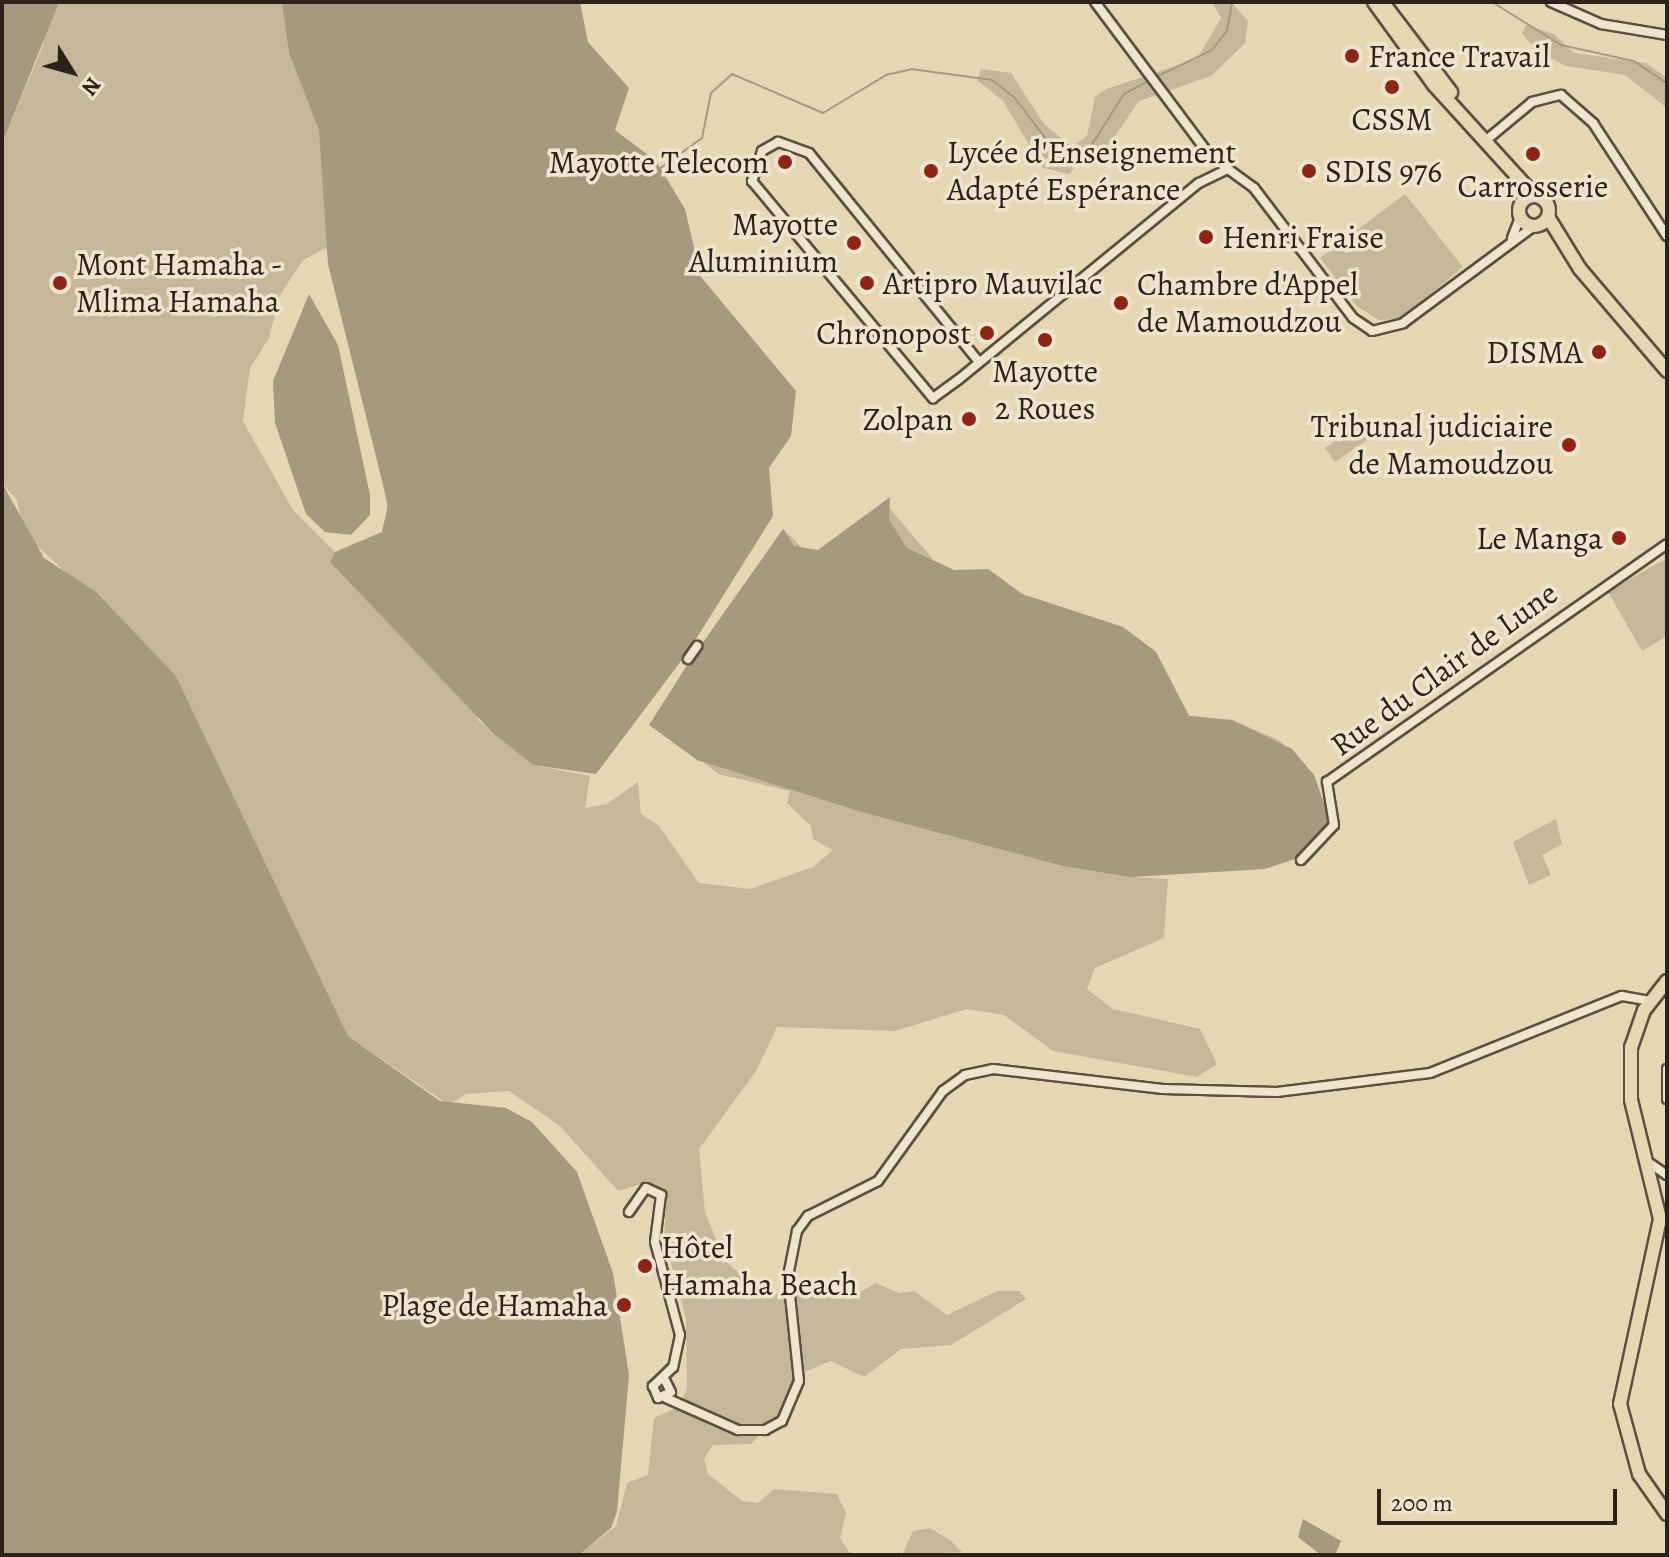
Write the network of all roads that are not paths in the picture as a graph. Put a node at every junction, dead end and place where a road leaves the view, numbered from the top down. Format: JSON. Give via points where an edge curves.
{"nodes":[{"id":1,"x":1095,"y":2,"type":"edge"},
{"id":2,"x":1374,"y":2,"type":"edge"},
{"id":3,"x":1382,"y":2,"type":"edge"},
{"id":4,"x":1551,"y":2,"type":"edge"},
{"id":5,"x":1667,"y":35,"type":"edge"},
{"id":6,"x":1481,"y":139,"type":"junction"},
{"id":7,"x":1228,"y":169,"type":"junction"},
{"id":8,"x":1510,"y":175,"type":"junction"},
{"id":9,"x":1534,"y":195,"type":"junction"},
{"id":10,"x":1520,"y":210,"type":"junction"},
{"id":11,"x":1540,"y":223,"type":"junction"},
{"id":12,"x":1667,"y":236,"type":"edge"},
{"id":13,"x":1512,"y":238,"type":"junction"},
{"id":14,"x":1611,"y":307,"type":"junction"},
{"id":15,"x":979,"y":362,"type":"junction"},
{"id":16,"x":1664,"y":366,"type":"edge"},
{"id":17,"x":1667,"y":382,"type":"edge"},
{"id":18,"x":1667,"y":544,"type":"edge"},
{"id":19,"x":697,"y":646,"type":"dead end"},
{"id":20,"x":688,"y":659,"type":"dead end"},
{"id":21,"x":1301,"y":860,"type":"dead end"},
{"id":22,"x":1667,"y":981,"type":"edge"},
{"id":23,"x":1650,"y":1001,"type":"junction"},
{"id":24,"x":1667,"y":1069,"type":"edge"},
{"id":25,"x":1667,"y":1099,"type":"edge"},
{"id":26,"x":1651,"y":1164,"type":"junction"},
{"id":27,"x":1667,"y":1175,"type":"edge"},
{"id":28,"x":629,"y":1212,"type":"dead end"},
{"id":29,"x":665,"y":1380,"type":"junction"},
{"id":30,"x":666,"y":1398,"type":"junction"},
{"id":31,"x":1663,"y":1509,"type":"edge"}],
"edges":[{"from":1,"to":7,"type":"street"},
{"from":2,"to":6,"type":"main road"},
{"from":3,"to":6,"type":"main road"},
{"from":4,"to":5,"type":"street","via":[[1601,24]]},
{"from":6,"to":8,"type":"main road"},
{"from":6,"to":12,"type":"street","via":[[1532,102],[1561,95],[1593,123]]},
{"from":7,"to":13,"type":"street","via":[[1254,188],[1344,307],[1372,331],[1403,323]]},
{"from":7,"to":15,"type":"street","via":[[1199,183]]},
{"from":8,"to":9,"type":"main road"},
{"from":8,"to":10,"type":"main road"},
{"from":9,"to":10,"type":"main road"},
{"from":9,"to":11,"type":"main road","via":[[1546,201]]},
{"from":10,"to":11,"type":"main road"},
{"from":10,"to":13,"type":"street"},
{"from":11,"to":13,"type":"street"},
{"from":11,"to":14,"type":"main road"},
{"from":14,"to":16,"type":"main road"},
{"from":14,"to":17,"type":"main road"},
{"from":15,"to":15,"type":"street","via":[[809,153],[778,142],[753,161],[752,181],[923,393],[933,398]]},
{"from":18,"to":21,"type":"street","name":"Rue du Clair de Lune","via":[[1327,782],[1334,825]]},
{"from":19,"to":20,"type":"street"},
{"from":22,"to":23,"type":"main road"},
{"from":23,"to":26,"type":"main road","via":[[1628,1074]]},
{"from":23,"to":30,"type":"street","via":[[1622,996],[1430,1073],[1277,1092],[1163,1089],[993,1069],[965,1075],[943,1091],[878,1181],[808,1216],[797,1231],[788,1276],[799,1381],[782,1421],[765,1430],[738,1430]]},
{"from":24,"to":25,"type":"street"},
{"from":26,"to":27,"type":"street"},
{"from":26,"to":31,"type":"main road","via":[[1660,1219],[1636,1323],[1623,1413],[1631,1448]]},
{"from":28,"to":29,"type":"street","via":[[646,1188],[661,1195],[655,1242],[680,1335]]},
{"from":29,"to":30,"type":"street","via":[[671,1389]]},
{"from":29,"to":30,"type":"street","via":[[652,1389]]}]}
